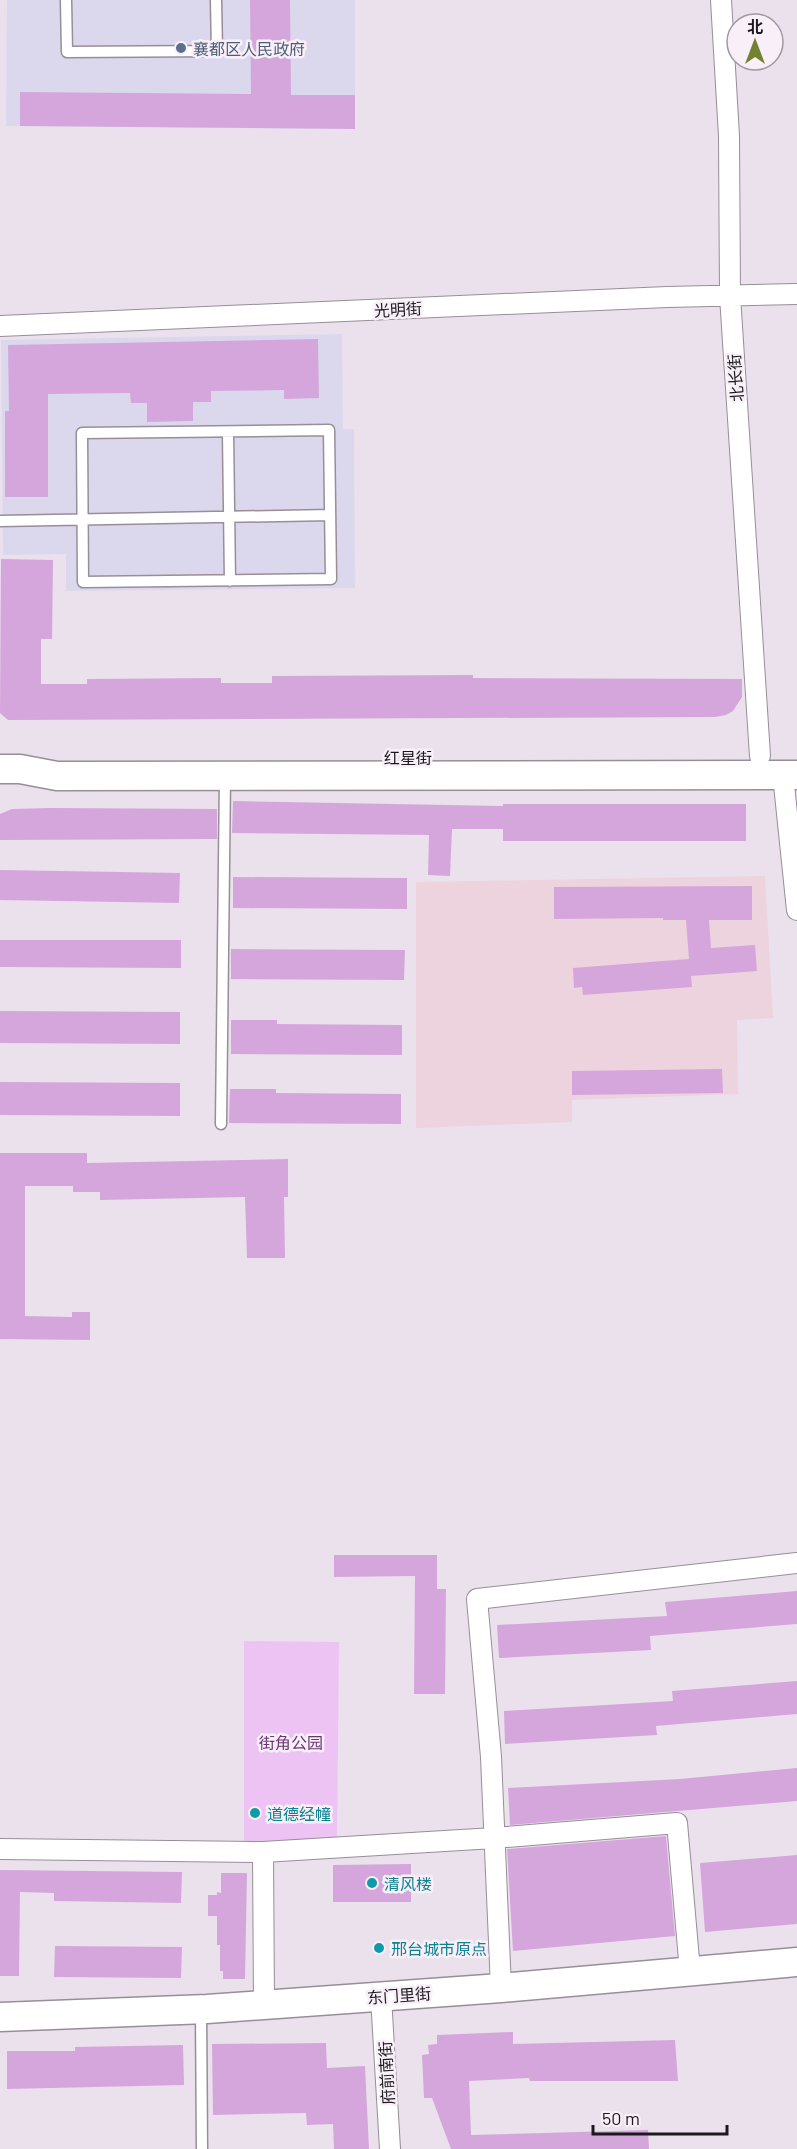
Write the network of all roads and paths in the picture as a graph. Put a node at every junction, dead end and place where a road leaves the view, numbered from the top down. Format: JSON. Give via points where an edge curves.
{"nodes":[{"id":1,"x":66,"y":0,"type":"edge"},
{"id":2,"x":216,"y":0,"type":"edge"},
{"id":3,"x":721,"y":0,"type":"edge"},
{"id":4,"x":797,"y":294,"type":"edge"},
{"id":5,"x":730,"y":296,"type":"junction"},
{"id":6,"x":0,"y":326,"type":"edge"},
{"id":7,"x":228,"y":432,"type":"junction"},
{"id":8,"x":330,"y":515,"type":"junction"},
{"id":9,"x":229,"y":517,"type":"junction"},
{"id":10,"x":83,"y":520,"type":"junction"},
{"id":11,"x":0,"y":521,"type":"edge"},
{"id":12,"x":230,"y":581,"type":"junction"},
{"id":13,"x":760,"y":756,"type":"junction"},
{"id":14,"x":792,"y":768,"type":"edge"},
{"id":15,"x":10,"y":769,"type":"edge"},
{"id":16,"x":225,"y":776,"type":"junction"},
{"id":17,"x":797,"y":910,"type":"edge"},
{"id":18,"x":221,"y":1124,"type":"dead end"},
{"id":19,"x":797,"y":1563,"type":"edge"},
{"id":20,"x":495,"y":1838,"type":"junction"},
{"id":21,"x":0,"y":1849,"type":"edge"},
{"id":22,"x":263,"y":1852,"type":"junction"},
{"id":23,"x":797,"y":1962,"type":"edge"},
{"id":24,"x":690,"y":1971,"type":"junction"},
{"id":25,"x":501,"y":1988,"type":"junction"},
{"id":26,"x":381,"y":1997,"type":"junction"},
{"id":27,"x":264,"y":2005,"type":"junction"},
{"id":28,"x":201,"y":2010,"type":"junction"},
{"id":29,"x":0,"y":2017,"type":"edge"},
{"id":30,"x":202,"y":2149,"type":"edge"},
{"id":31,"x":390,"y":2149,"type":"edge"}],
"edges":[{"from":1,"to":2,"type":"lane","via":[[67,52],[217,51]]},
{"from":3,"to":5,"type":"street","name":"北长街","via":[[729,135]]},
{"from":4,"to":5,"type":"street","name":"光明街"},
{"from":5,"to":6,"type":"street","name":"光明街"},
{"from":5,"to":13,"type":"street","name":"北长街"},
{"from":7,"to":8,"type":"lane","via":[[329,430]]},
{"from":7,"to":9,"type":"lane"},
{"from":7,"to":10,"type":"lane","via":[[82,433]]},
{"from":8,"to":9,"type":"lane"},
{"from":8,"to":12,"type":"lane","via":[[331,579]]},
{"from":9,"to":10,"type":"lane"},
{"from":9,"to":12,"type":"lane"},
{"from":10,"to":11,"type":"lane"},
{"from":10,"to":12,"type":"lane","via":[[83,582]]},
{"from":13,"to":14,"type":"street","name":"红星街"},
{"from":13,"to":15,"type":"street","name":"红星街","via":[[57,757]]},
{"from":14,"to":16,"type":"street","name":"红星街"},
{"from":14,"to":17,"type":"street"},
{"from":15,"to":16,"type":"street","name":"红星街","via":[[57,776]]},
{"from":16,"to":18,"type":"lane"},
{"from":19,"to":20,"type":"street","via":[[477,1599]]},
{"from":20,"to":22,"type":"street"},
{"from":20,"to":24,"type":"street","via":[[677,1823]]},
{"from":20,"to":25,"type":"street"},
{"from":21,"to":22,"type":"street"},
{"from":22,"to":27,"type":"street"},
{"from":23,"to":24,"type":"street","name":"东门里街"},
{"from":24,"to":25,"type":"street","name":"东门里街"},
{"from":25,"to":26,"type":"street","name":"东门里街"},
{"from":26,"to":27,"type":"street","name":"东门里街"},
{"from":26,"to":31,"type":"street","name":"府前南街"},
{"from":27,"to":28,"type":"street","name":"东门里街"},
{"from":28,"to":29,"type":"street","name":"东门里街"},
{"from":28,"to":30,"type":"lane"}]}
